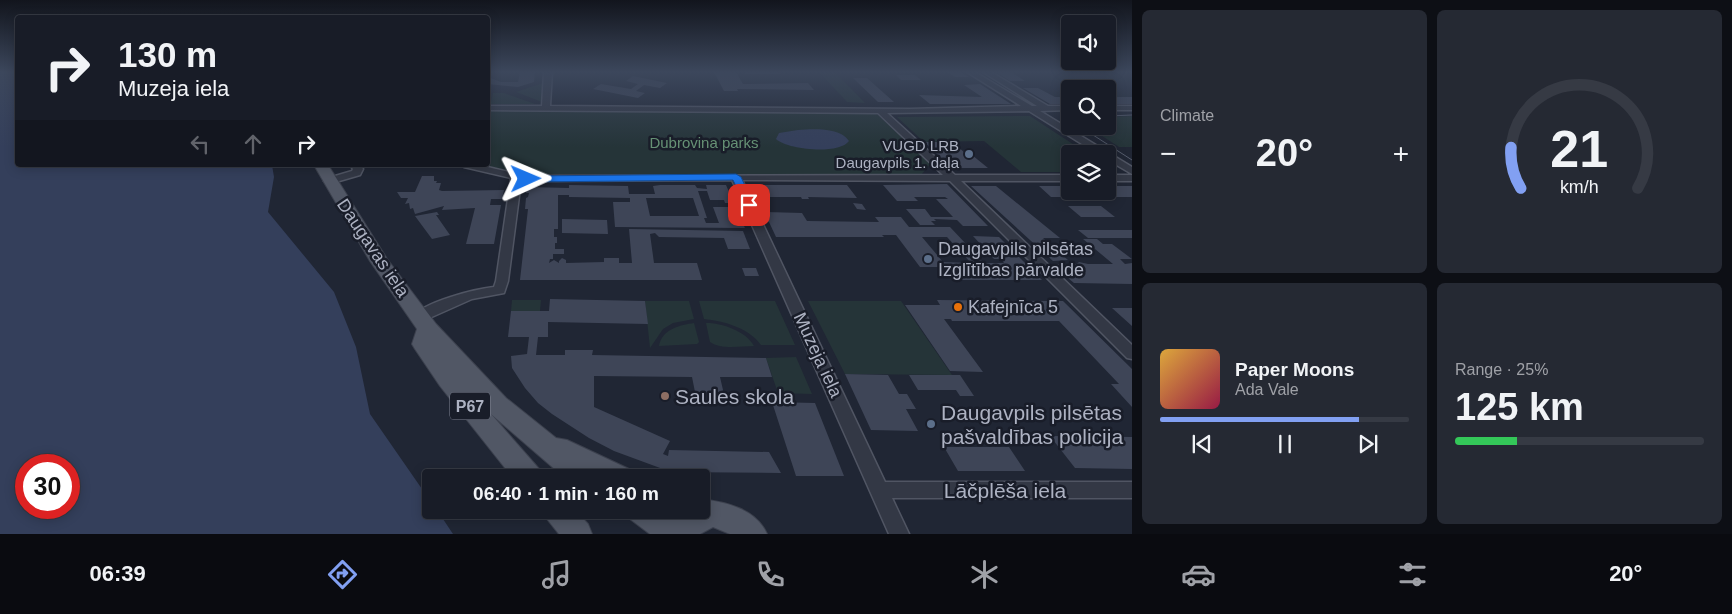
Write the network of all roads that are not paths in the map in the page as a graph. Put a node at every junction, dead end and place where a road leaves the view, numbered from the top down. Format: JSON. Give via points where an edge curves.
{"nodes":[{"id":1,"x":547,"y":97,"type":"edge"},
{"id":2,"x":1009,"y":97,"type":"edge"},
{"id":3,"x":1028,"y":97,"type":"edge"},
{"id":4,"x":490,"y":108,"type":"edge"},
{"id":5,"x":1046,"y":108,"type":"junction"},
{"id":6,"x":1061,"y":108,"type":"edge"},
{"id":7,"x":1116,"y":108,"type":"edge"},
{"id":8,"x":1132,"y":108,"type":"edge"},
{"id":9,"x":546,"y":109,"type":"junction"},
{"id":10,"x":1028,"y":109,"type":"junction"},
{"id":11,"x":879,"y":110,"type":"junction"},
{"id":12,"x":1088,"y":144,"type":"joint"},
{"id":13,"x":1116,"y":161,"type":"edge"},
{"id":14,"x":357,"y":167,"type":"edge"},
{"id":15,"x":475,"y":167,"type":"edge"},
{"id":16,"x":1132,"y":171,"type":"edge"},
{"id":17,"x":325,"y":173,"type":"edge"},
{"id":18,"x":736,"y":177,"type":"junction"},
{"id":19,"x":516,"y":178,"type":"junction"},
{"id":20,"x":950,"y":178,"type":"junction"},
{"id":21,"x":1061,"y":178,"type":"edge"},
{"id":22,"x":1116,"y":178,"type":"edge"},
{"id":23,"x":1132,"y":178,"type":"edge"},
{"id":24,"x":424,"y":323,"type":"junction"},
{"id":25,"x":1132,"y":354,"type":"edge"},
{"id":26,"x":541,"y":440,"type":"junction"},
{"id":27,"x":523,"y":469,"type":"edge"},
{"id":28,"x":574,"y":469,"type":"edge"},
{"id":29,"x":602,"y":469,"type":"edge"},
{"id":30,"x":878,"y":490,"type":"junction"},
{"id":31,"x":1132,"y":490,"type":"edge"},
{"id":32,"x":710,"y":514,"type":"edge"},
{"id":33,"x":564,"y":519,"type":"edge"},
{"id":34,"x":654,"y":519,"type":"edge"},
{"id":35,"x":694,"y":519,"type":"edge"},
{"id":36,"x":577,"y":534,"type":"edge"},
{"id":37,"x":668,"y":534,"type":"edge"},
{"id":38,"x":684,"y":534,"type":"edge"},
{"id":39,"x":752,"y":534,"type":"edge"},
{"id":40,"x":899,"y":534,"type":"edge"}],
"edges":[{"from":1,"to":9,"type":"street"},
{"from":2,"to":10,"type":"street"},
{"from":3,"to":5,"type":"street"},
{"from":4,"to":9,"type":"street"},
{"from":5,"to":6,"type":"street"},
{"from":5,"to":10,"type":"street"},
{"from":5,"to":12,"type":"street"},
{"from":7,"to":8,"type":"street"},
{"from":9,"to":11,"type":"street"},
{"from":10,"to":11,"type":"street"},
{"from":10,"to":12,"type":"street"},
{"from":11,"to":20,"type":"street"},
{"from":13,"to":16,"type":"street"},
{"from":14,"to":17,"type":"street","via":[[356,173]]},
{"from":15,"to":19,"type":"street"},
{"from":17,"to":24,"type":"main road","name":"Daugavas iela","number":"P67","via":[[380,261]]},
{"from":18,"to":19,"type":"street"},
{"from":18,"to":20,"type":"street"},
{"from":18,"to":30,"type":"street","name":"Muzeja iela"},
{"from":19,"to":24,"type":"street","via":[[499,290],[453,299]]},
{"from":20,"to":21,"type":"street"},
{"from":20,"to":25,"type":"street"},
{"from":22,"to":23,"type":"street"},
{"from":24,"to":26,"type":"main road","name":"Daugavas iela","number":"P67","via":[[497,405]]},
{"from":24,"to":27,"type":"main road","number":"P67","via":[[423,344]]},
{"from":26,"to":28,"type":"main road","name":"Daugavas iela","number":"P67"},
{"from":26,"to":29,"type":"main road","name":"Daugavas iela","number":"P67"},
{"from":30,"to":31,"type":"street","name":"Lāčplēša iela"},
{"from":30,"to":40,"type":"street","name":"Muzeja iela"},
{"from":32,"to":39,"type":"main road","via":[[732,518]]},
{"from":33,"to":36,"type":"main road"},
{"from":34,"to":37,"type":"main road"},
{"from":35,"to":38,"type":"main road"}]}
